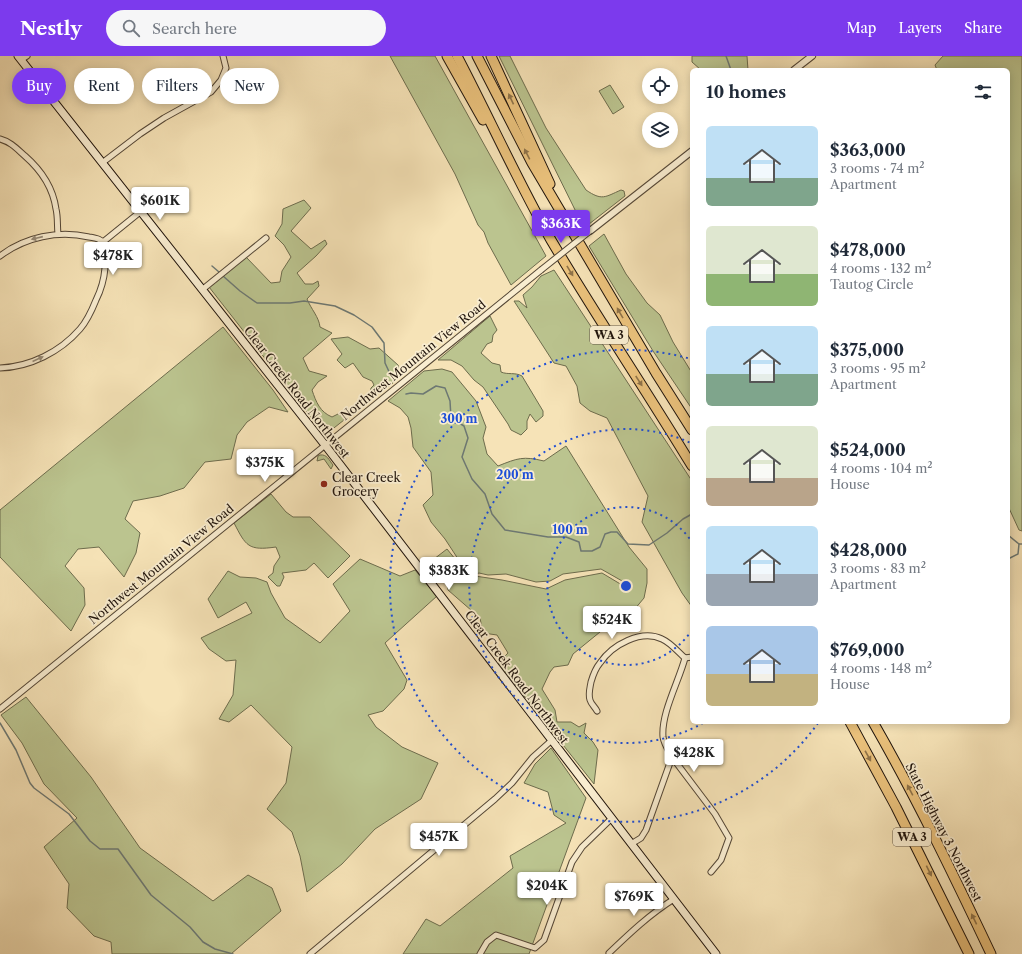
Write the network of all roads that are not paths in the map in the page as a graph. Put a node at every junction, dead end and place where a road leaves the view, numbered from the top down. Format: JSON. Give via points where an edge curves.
{"nodes":[{"id":1,"x":223,"y":56,"type":"edge"},
{"id":2,"x":446,"y":56,"type":"edge"},
{"id":3,"x":458,"y":56,"type":"edge"},
{"id":4,"x":477,"y":56,"type":"edge"},
{"id":5,"x":491,"y":56,"type":"edge"},
{"id":6,"x":812,"y":56,"type":"edge"},
{"id":7,"x":22,"y":57,"type":"edge"},
{"id":8,"x":797,"y":68,"type":"edge"},
{"id":9,"x":0,"y":139,"type":"edge"},
{"id":10,"x":690,"y":153,"type":"edge"},
{"id":11,"x":102,"y":163,"type":"junction"},
{"id":12,"x":530,"y":201,"type":"junction"},
{"id":13,"x":140,"y":212,"type":"junction"},
{"id":14,"x":590,"y":231,"type":"joint"},
{"id":15,"x":58,"y":234,"type":"junction"},
{"id":16,"x":575,"y":236,"type":"junction"},
{"id":17,"x":266,"y":238,"type":"dead end"},
{"id":18,"x":103,"y":242,"type":"junction"},
{"id":19,"x":0,"y":256,"type":"edge"},
{"id":20,"x":203,"y":289,"type":"junction"},
{"id":21,"x":0,"y":368,"type":"edge"},
{"id":22,"x":690,"y":427,"type":"edge"},
{"id":23,"x":325,"y":445,"type":"junction"},
{"id":24,"x":690,"y":463,"type":"edge"},
{"id":25,"x":690,"y":657,"type":"edge"},
{"id":26,"x":685,"y":658,"type":"junction"},
{"id":27,"x":0,"y":709,"type":"edge"},
{"id":28,"x":597,"y":711,"type":"dead end"},
{"id":29,"x":851,"y":724,"type":"edge"},
{"id":30,"x":874,"y":724,"type":"edge"},
{"id":31,"x":552,"y":740,"type":"junction"},
{"id":32,"x":672,"y":757,"type":"junction"},
{"id":33,"x":612,"y":818,"type":"junction"},
{"id":34,"x":632,"y":844,"type":"junction"},
{"id":35,"x":711,"y":872,"type":"dead end"},
{"id":36,"x":674,"y":899,"type":"junction"},
{"id":37,"x":609,"y":952,"type":"dead end"},
{"id":38,"x":310,"y":954,"type":"edge"},
{"id":39,"x":480,"y":954,"type":"edge"},
{"id":40,"x":716,"y":954,"type":"edge"},
{"id":41,"x":968,"y":954,"type":"edge"},
{"id":42,"x":991,"y":954,"type":"edge"}],
"edges":[{"from":1,"to":11,"type":"street","via":[[226,68],[221,80],[211,92],[164,118]]},
{"from":2,"to":12,"type":"highway"},
{"from":3,"to":12,"type":"highway","number":"WA 3"},
{"from":16,"to":4,"type":"highway","number":"WA 3","one_way":true,"via":[[532,163]]},
{"from":16,"to":5,"type":"highway","one_way":true},
{"from":6,"to":8,"type":"street"},
{"from":7,"to":11,"type":"main road","name":"Clear Creek Road Northwest"},
{"from":9,"to":15,"type":"street","via":[[16,146],[44,177],[56,208]]},
{"from":10,"to":14,"type":"street","name":"Northwest Mountain View Road"},
{"from":11,"to":13,"type":"main road","name":"Clear Creek Road Northwest"},
{"from":12,"to":24,"type":"highway","number":"WA 3","one_way":true,"via":[[571,273]]},
{"from":13,"to":18,"type":"street"},
{"from":13,"to":20,"type":"main road","name":"Clear Creek Road Northwest"},
{"from":14,"to":23,"type":"street","name":"Northwest Mountain View Road","bridge":true},
{"from":15,"to":18,"type":"street","via":[[95,238]]},
{"from":15,"to":19,"type":"street","one_way":true,"via":[[30,240]]},
{"from":22,"to":16,"type":"highway","number":"WA 3","one_way":true},
{"from":17,"to":20,"type":"street"},
{"from":21,"to":18,"type":"street","one_way":true,"via":[[22,365],[43,357],[81,328],[102,288],[106,251]]},
{"from":20,"to":23,"type":"main road","name":"Clear Creek Road Northwest"},
{"from":23,"to":27,"type":"street","name":"Northwest Mountain View Road"},
{"from":23,"to":31,"type":"main road","name":"Clear Creek Road Northwest"},
{"from":25,"to":26,"type":"street"},
{"from":26,"to":28,"type":"street","via":[[669,643],[654,636],[637,638],[617,647],[604,657],[595,671],[589,691],[591,702]]},
{"from":26,"to":32,"type":"street","via":[[664,723],[663,737]]},
{"from":29,"to":41,"type":"highway","number":"WA 3","one_way":true,"via":[[903,821]]},
{"from":42,"to":30,"type":"highway","name":"State Highway 3 Northwest","number":"WA 3","one_way":true,"via":[[941,849]]},
{"from":31,"to":33,"type":"main road","name":"Clear Creek Road Northwest"},
{"from":31,"to":38,"type":"street","via":[[495,799]]},
{"from":32,"to":34,"type":"street","via":[[646,830]]},
{"from":32,"to":35,"type":"street","via":[[730,838],[721,860]]},
{"from":33,"to":34,"type":"main road","name":"Clear Creek Road Northwest"},
{"from":33,"to":39,"type":"street","via":[[582,847],[572,862],[544,940],[535,948],[496,935],[487,942]]},
{"from":34,"to":36,"type":"main road","name":"Clear Creek Road Northwest"},
{"from":36,"to":37,"type":"street","via":[[654,911]]},
{"from":36,"to":40,"type":"main road","name":"Clear Creek Road Northwest"}]}
